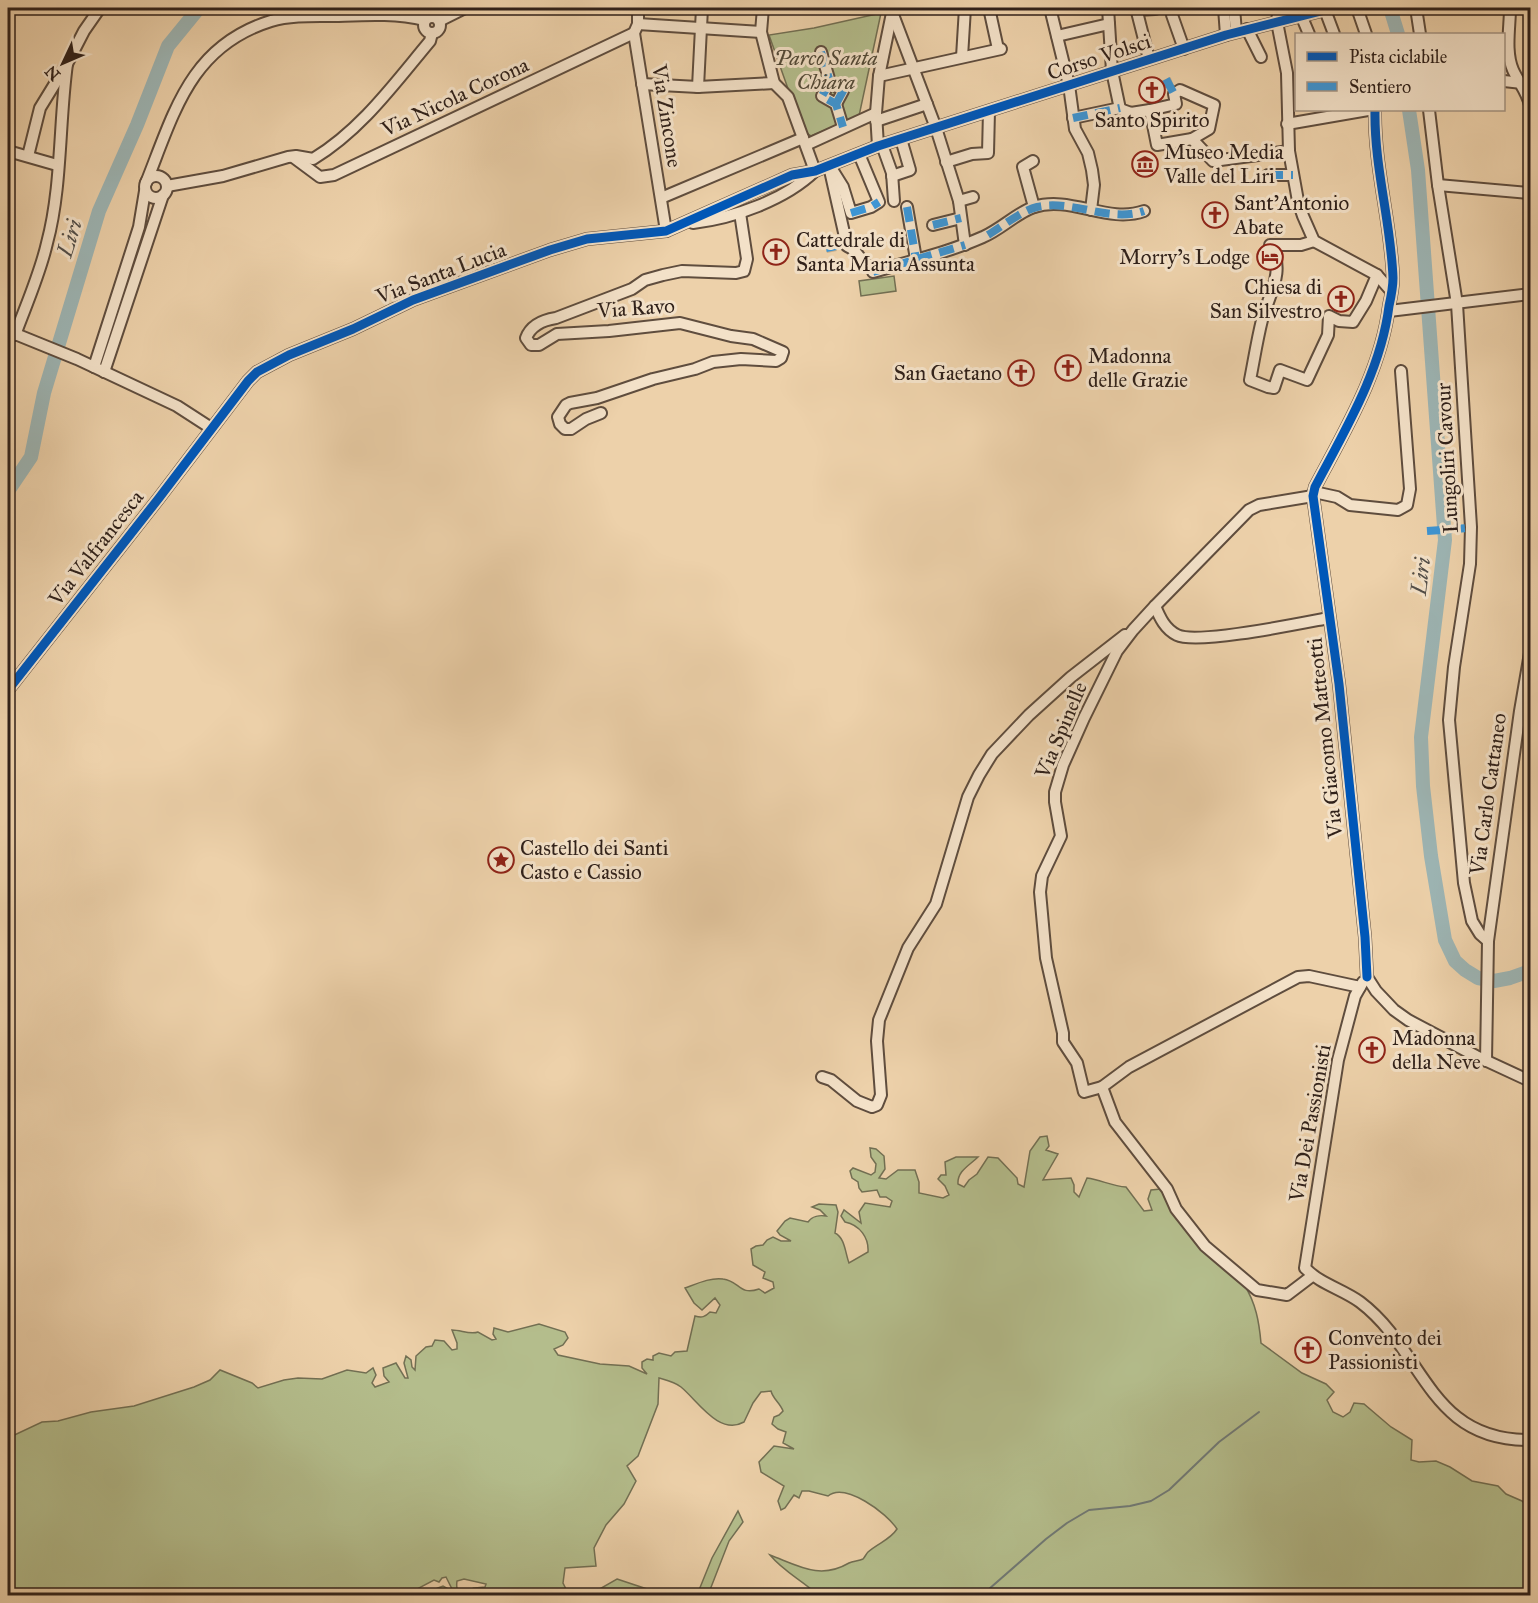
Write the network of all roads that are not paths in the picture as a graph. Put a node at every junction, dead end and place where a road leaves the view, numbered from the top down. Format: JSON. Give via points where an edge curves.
{"nodes":[{"id":1,"x":100,"y":8,"type":"edge"},
{"id":2,"x":465,"y":8,"type":"edge"},
{"id":3,"x":638,"y":8,"type":"edge"},
{"id":4,"x":702,"y":8,"type":"edge"},
{"id":5,"x":763,"y":8,"type":"edge"},
{"id":6,"x":965,"y":8,"type":"edge"},
{"id":7,"x":990,"y":8,"type":"edge"},
{"id":8,"x":1050,"y":8,"type":"edge"},
{"id":9,"x":1055,"y":8,"type":"edge"},
{"id":10,"x":1108,"y":8,"type":"edge"},
{"id":11,"x":1224,"y":8,"type":"edge"},
{"id":12,"x":1234,"y":8,"type":"edge"},
{"id":13,"x":1280,"y":8,"type":"edge"},
{"id":14,"x":1357,"y":8,"type":"edge"},
{"id":15,"x":1416,"y":8,"type":"edge"},
{"id":16,"x":1510,"y":8,"type":"edge"},
{"id":17,"x":1137,"y":9,"type":"edge"},
{"id":18,"x":1155,"y":9,"type":"dead end"},
{"id":19,"x":1329,"y":9,"type":"edge"},
{"id":20,"x":893,"y":10,"type":"edge"},
{"id":21,"x":1172,"y":15,"type":"dead end"},
{"id":22,"x":1302,"y":15,"type":"junction"},
{"id":23,"x":425,"y":20,"type":"junction"},
{"id":24,"x":439,"y":21,"type":"junction"},
{"id":25,"x":1277,"y":22,"type":"junction"},
{"id":26,"x":1109,"y":24,"type":"junction"},
{"id":27,"x":636,"y":29,"type":"junction"},
{"id":28,"x":701,"y":29,"type":"junction"},
{"id":29,"x":761,"y":32,"type":"junction"},
{"id":30,"x":1237,"y":32,"type":"junction"},
{"id":31,"x":432,"y":33,"type":"junction"},
{"id":32,"x":1309,"y":33,"type":"edge"},
{"id":33,"x":1334,"y":33,"type":"edge"},
{"id":34,"x":1366,"y":33,"type":"edge"},
{"id":35,"x":1420,"y":33,"type":"edge"},
{"id":36,"x":1057,"y":36,"type":"junction"},
{"id":37,"x":1184,"y":49,"type":"junction"},
{"id":38,"x":821,"y":52,"type":"dead end"},
{"id":39,"x":962,"y":57,"type":"junction"},
{"id":40,"x":1261,"y":57,"type":"dead end"},
{"id":41,"x":1149,"y":59,"type":"junction"},
{"id":42,"x":67,"y":64,"type":"junction"},
{"id":43,"x":914,"y":69,"type":"junction"},
{"id":44,"x":1112,"y":71,"type":"junction"},
{"id":45,"x":1292,"y":72,"type":"edge"},
{"id":46,"x":879,"y":76,"type":"junction"},
{"id":47,"x":1505,"y":81,"type":"edge"},
{"id":48,"x":830,"y":82,"type":"junction"},
{"id":49,"x":774,"y":83,"type":"junction"},
{"id":50,"x":642,"y":84,"type":"junction"},
{"id":51,"x":1526,"y":84,"type":"edge"},
{"id":52,"x":1069,"y":85,"type":"junction"},
{"id":53,"x":698,"y":87,"type":"junction"},
{"id":54,"x":1292,"y":96,"type":"edge"},
{"id":55,"x":836,"y":104,"type":"junction"},
{"id":56,"x":927,"y":105,"type":"junction"},
{"id":57,"x":1530,"y":105,"type":"edge"},
{"id":58,"x":1120,"y":108,"type":"junction"},
{"id":59,"x":1150,"y":110,"type":"junction"},
{"id":60,"x":989,"y":111,"type":"junction"},
{"id":61,"x":1362,"y":111,"type":"edge"},
{"id":62,"x":1375,"y":111,"type":"edge"},
{"id":63,"x":1429,"y":111,"type":"edge"},
{"id":64,"x":876,"y":117,"type":"junction"},
{"id":65,"x":1073,"y":118,"type":"junction"},
{"id":66,"x":1287,"y":124,"type":"junction"},
{"id":67,"x":843,"y":127,"type":"junction"},
{"id":68,"x":936,"y":128,"type":"junction"},
{"id":69,"x":900,"y":139,"type":"junction"},
{"id":70,"x":1192,"y":139,"type":"junction"},
{"id":71,"x":804,"y":141,"type":"junction"},
{"id":72,"x":880,"y":146,"type":"junction"},
{"id":73,"x":8,"y":151,"type":"edge"},
{"id":74,"x":1289,"y":151,"type":"junction"},
{"id":75,"x":859,"y":154,"type":"junction"},
{"id":76,"x":28,"y":156,"type":"junction"},
{"id":77,"x":293,"y":157,"type":"junction"},
{"id":78,"x":1033,"y":161,"type":"dead end"},
{"id":79,"x":946,"y":162,"type":"junction"},
{"id":80,"x":57,"y":165,"type":"junction"},
{"id":81,"x":829,"y":166,"type":"junction"},
{"id":82,"x":815,"y":171,"type":"junction"},
{"id":83,"x":1268,"y":175,"type":"dead end"},
{"id":84,"x":1293,"y":175,"type":"junction"},
{"id":85,"x":892,"y":176,"type":"junction"},
{"id":86,"x":1438,"y":185,"type":"junction"},
{"id":87,"x":146,"y":187,"type":"junction"},
{"id":88,"x":165,"y":191,"type":"junction"},
{"id":89,"x":1530,"y":193,"type":"edge"},
{"id":90,"x":973,"y":197,"type":"dead end"},
{"id":91,"x":661,"y":198,"type":"junction"},
{"id":92,"x":894,"y":201,"type":"dead end"},
{"id":93,"x":959,"y":201,"type":"junction"},
{"id":94,"x":907,"y":207,"type":"dead end"},
{"id":95,"x":1034,"y":207,"type":"junction"},
{"id":96,"x":1091,"y":210,"type":"junction"},
{"id":97,"x":1144,"y":211,"type":"dead end"},
{"id":98,"x":740,"y":213,"type":"junction"},
{"id":99,"x":961,"y":218,"type":"junction"},
{"id":100,"x":681,"y":224,"type":"junction"},
{"id":101,"x":933,"y":225,"type":"dead end"},
{"id":102,"x":666,"y":231,"type":"junction"},
{"id":103,"x":1314,"y":241,"type":"junction"},
{"id":104,"x":965,"y":245,"type":"junction"},
{"id":105,"x":916,"y":259,"type":"junction"},
{"id":106,"x":1377,"y":276,"type":"junction"},
{"id":107,"x":1392,"y":285,"type":"junction"},
{"id":108,"x":1530,"y":294,"type":"edge"},
{"id":109,"x":1457,"y":304,"type":"junction"},
{"id":110,"x":1388,"y":316,"type":"junction"},
{"id":111,"x":16,"y":335,"type":"edge"},
{"id":112,"x":99,"y":370,"type":"junction"},
{"id":113,"x":1401,"y":371,"type":"dead end"},
{"id":114,"x":601,"y":413,"type":"dead end"},
{"id":115,"x":211,"y":428,"type":"junction"},
{"id":116,"x":1314,"y":494,"type":"junction"},
{"id":117,"x":1155,"y":606,"type":"junction"},
{"id":118,"x":1329,"y":618,"type":"junction"},
{"id":119,"x":1133,"y":630,"type":"junction"},
{"id":120,"x":1530,"y":653,"type":"edge"},
{"id":121,"x":8,"y":690,"type":"edge"},
{"id":122,"x":1487,"y":945,"type":"junction"},
{"id":123,"x":1367,"y":977,"type":"junction"},
{"id":124,"x":1360,"y":987,"type":"junction"},
{"id":125,"x":1486,"y":1061,"type":"junction"},
{"id":126,"x":822,"y":1077,"type":"dead end"},
{"id":127,"x":1530,"y":1081,"type":"edge"},
{"id":128,"x":1102,"y":1087,"type":"junction"},
{"id":129,"x":1312,"y":1276,"type":"junction"},
{"id":130,"x":1530,"y":1440,"type":"edge"}],
"edges":[{"from":1,"to":42,"type":"street"},
{"from":2,"to":24,"type":"street"},
{"from":3,"to":27,"type":"street","name":"Via Zincone"},
{"from":4,"to":28,"type":"street"},
{"from":5,"to":29,"type":"street"},
{"from":6,"to":39,"type":"street"},
{"from":7,"to":39,"type":"street","via":[[999,49]]},
{"from":8,"to":9,"type":"street"},
{"from":8,"to":36,"type":"street"},
{"from":10,"to":26,"type":"street"},
{"from":11,"to":30,"type":"street"},
{"from":12,"to":30,"type":"street"},
{"from":13,"to":25,"type":"street"},
{"from":14,"to":34,"type":"street"},
{"from":15,"to":35,"type":"street"},
{"from":16,"to":51,"type":"street","via":[[1509,58],[1513,71]]},
{"from":17,"to":18,"type":"street"},
{"from":17,"to":41,"type":"street"},
{"from":19,"to":22,"type":"street","name":"Corso Volsci"},
{"from":19,"to":33,"type":"street"},
{"from":20,"to":43,"type":"street"},
{"from":20,"to":46,"type":"street"},
{"from":21,"to":37,"type":"street"},
{"from":22,"to":25,"type":"street","name":"Corso Volsci"},
{"from":22,"to":32,"type":"street"},
{"from":23,"to":24,"type":"street","via":[[432,16]]},
{"from":23,"to":31,"type":"street","via":[[425,30]]},
{"from":23,"to":87,"type":"street","via":[[399,14],[309,16],[272,20],[230,39],[213,52],[185,88]]},
{"from":24,"to":31,"type":"street","via":[[439,29]]},
{"from":25,"to":30,"type":"street","name":"Corso Volsci"},
{"from":25,"to":45,"type":"street"},
{"from":26,"to":36,"type":"street"},
{"from":26,"to":44,"type":"street"},
{"from":27,"to":28,"type":"street"},
{"from":27,"to":50,"type":"street","name":"Via Zincone"},
{"from":27,"to":77,"type":"street","name":"Via Nicola Corona","via":[[334,175],[320,177]]},
{"from":28,"to":29,"type":"street"},
{"from":28,"to":53,"type":"street"},
{"from":29,"to":49,"type":"street"},
{"from":30,"to":37,"type":"street","name":"Corso Volsci"},
{"from":30,"to":40,"type":"street"},
{"from":31,"to":77,"type":"street","via":[[430,41],[346,135],[313,159]]},
{"from":36,"to":52,"type":"street"},
{"from":37,"to":41,"type":"street","name":"Corso Volsci"},
{"from":38,"to":48,"type":"street"},
{"from":39,"to":43,"type":"street"},
{"from":41,"to":44,"type":"street","name":"Corso Volsci"},
{"from":42,"to":76,"type":"street","via":[[40,108]]},
{"from":42,"to":80,"type":"street"},
{"from":43,"to":46,"type":"street"},
{"from":43,"to":56,"type":"street"},
{"from":44,"to":52,"type":"street","name":"Corso Volsci"},
{"from":44,"to":58,"type":"street"},
{"from":45,"to":54,"type":"street"},
{"from":46,"to":64,"type":"street"},
{"from":47,"to":51,"type":"street"},
{"from":48,"to":55,"type":"street","via":[[843,91]]},
{"from":48,"to":55,"type":"street","via":[[822,96]]},
{"from":49,"to":53,"type":"street"},
{"from":49,"to":71,"type":"street","via":[[788,98]]},
{"from":50,"to":53,"type":"street"},
{"from":50,"to":91,"type":"street","name":"Via Zincone"},
{"from":51,"to":57,"type":"street"},
{"from":52,"to":60,"type":"street","name":"Corso Volsci"},
{"from":52,"to":65,"type":"street"},
{"from":54,"to":66,"type":"street"},
{"from":55,"to":67,"type":"street"},
{"from":56,"to":64,"type":"street"},
{"from":56,"to":68,"type":"street"},
{"from":58,"to":59,"type":"street","via":[[1131,113]]},
{"from":58,"to":65,"type":"street"},
{"from":59,"to":70,"type":"street","via":[[1157,145]]},
{"from":59,"to":70,"type":"street","via":[[1176,104],[1172,90],[1214,105],[1209,129]]},
{"from":60,"to":68,"type":"street","name":"Corso Volsci"},
{"from":60,"to":79,"type":"street","via":[[988,153]]},
{"from":61,"to":66,"type":"street"},
{"from":62,"to":107,"type":"street","via":[[1374,135]]},
{"from":63,"to":86,"type":"street","name":"Lungoliri Cavour"},
{"from":64,"to":67,"type":"street"},
{"from":64,"to":72,"type":"street"},
{"from":65,"to":96,"type":"street","via":[[1092,170]]},
{"from":66,"to":74,"type":"street"},
{"from":67,"to":71,"type":"street"},
{"from":68,"to":69,"type":"street","name":"Corso Volsci"},
{"from":68,"to":79,"type":"street"},
{"from":69,"to":72,"type":"street","name":"Corso Volsci"},
{"from":69,"to":85,"type":"street","via":[[910,170]]},
{"from":70,"to":74,"type":"street","via":[[1213,161]]},
{"from":71,"to":82,"type":"street"},
{"from":71,"to":91,"type":"street"},
{"from":72,"to":75,"type":"street","name":"Corso Volsci"},
{"from":72,"to":85,"type":"street"},
{"from":73,"to":76,"type":"street"},
{"from":74,"to":84,"type":"street"},
{"from":75,"to":81,"type":"street","name":"Corso Volsci"},
{"from":75,"to":81,"type":"street","via":[[879,202],[871,207],[852,213],[843,187]]},
{"from":76,"to":80,"type":"street"},
{"from":77,"to":88,"type":"street"},
{"from":78,"to":95,"type":"street","via":[[1023,167]]},
{"from":79,"to":93,"type":"street"},
{"from":80,"to":111,"type":"street","via":[[48,243]]},
{"from":81,"to":82,"type":"street","name":"Corso Volsci"},
{"from":81,"to":105,"type":"street","via":[[847,246],[855,249],[873,272]]},
{"from":82,"to":98,"type":"street","via":[[799,186]]},
{"from":82,"to":100,"type":"street","name":"Via Santa Lucia","via":[[792,176]]},
{"from":83,"to":84,"type":"street"},
{"from":84,"to":103,"type":"street"},
{"from":85,"to":92,"type":"street"},
{"from":86,"to":89,"type":"street"},
{"from":86,"to":109,"type":"street","name":"Lungoliri Cavour"},
{"from":87,"to":88,"type":"street","via":[[153,198]]},
{"from":87,"to":88,"type":"street","via":[[150,178],[157,177],[164,180]]},
{"from":87,"to":112,"type":"street","via":[[139,227]]},
{"from":88,"to":112,"type":"street"},
{"from":90,"to":93,"type":"street"},
{"from":91,"to":102,"type":"street","name":"Via Zincone"},
{"from":93,"to":99,"type":"street"},
{"from":94,"to":105,"type":"street"},
{"from":95,"to":96,"type":"street","via":[[1051,204]]},
{"from":95,"to":104,"type":"street"},
{"from":96,"to":97,"type":"street","via":[[1120,214]]},
{"from":98,"to":100,"type":"street"},
{"from":98,"to":114,"type":"street","name":"Via Ravo","via":[[747,259],[744,271],[682,271],[645,280],[632,289],[544,320],[526,338],[531,345],[539,345],[557,334],[680,323],[753,339],[783,352],[781,358],[713,362],[570,403],[558,417],[565,429],[571,429]]},
{"from":99,"to":101,"type":"street"},
{"from":99,"to":104,"type":"street"},
{"from":100,"to":102,"type":"street","name":"Via Santa Lucia"},
{"from":102,"to":115,"type":"street","name":"Via Santa Lucia","via":[[587,239],[413,300],[257,372]]},
{"from":103,"to":106,"type":"street"},
{"from":103,"to":106,"type":"street","via":[[1270,245],[1277,258],[1276,282],[1262,320],[1250,380],[1274,388],[1280,370],[1307,380],[1328,334],[1329,315],[1353,322]]},
{"from":104,"to":105,"type":"street"},
{"from":106,"to":107,"type":"street"},
{"from":107,"to":110,"type":"street"},
{"from":108,"to":109,"type":"street"},
{"from":109,"to":110,"type":"street"},
{"from":109,"to":122,"type":"street","name":"Lungoliri Cavour","via":[[1471,546],[1449,720],[1464,883],[1472,921]]},
{"from":110,"to":116,"type":"street","via":[[1364,390]]},
{"from":111,"to":112,"type":"street"},
{"from":112,"to":115,"type":"street","via":[[177,406]]},
{"from":113,"to":116,"type":"street","via":[[1410,489],[1407,505],[1398,510],[1350,505],[1337,497]]},
{"from":115,"to":121,"type":"street","name":"Via Valfrancesca"},
{"from":116,"to":117,"type":"street","name":"Via Spinelle","via":[[1249,510]]},
{"from":116,"to":118,"type":"street","name":"Via Giacomo Matteotti"},
{"from":117,"to":118,"type":"street","via":[[1168,628],[1192,638]]},
{"from":117,"to":119,"type":"street","name":"Via Spinelle"},
{"from":118,"to":123,"type":"street","name":"Via Giacomo Matteotti"},
{"from":119,"to":126,"type":"street","via":[[1029,715],[992,754],[979,775],[968,797],[936,904],[908,948],[879,1020],[881,1095],[877,1105],[857,1101]]},
{"from":119,"to":128,"type":"street","name":"Via Spinelle","via":[[1117,651],[1063,765],[1055,792],[1062,836],[1042,876],[1040,891],[1046,958],[1064,1042],[1077,1063],[1084,1092]]},
{"from":120,"to":122,"type":"street","name":"Via Carlo Cattaneo"},
{"from":122,"to":125,"type":"street","name":"Via Carlo Cattaneo"},
{"from":123,"to":124,"type":"street","name":"Via Dei Passionisti"},
{"from":123,"to":125,"type":"street","via":[[1394,1010]]},
{"from":124,"to":128,"type":"street","via":[[1298,977],[1129,1067]]},
{"from":124,"to":129,"type":"street","name":"Via Dei Passionisti","via":[[1338,1060],[1305,1268]]},
{"from":125,"to":127,"type":"street"},
{"from":128,"to":129,"type":"street","via":[[1115,1122],[1205,1246],[1257,1290],[1287,1295]]},
{"from":129,"to":130,"type":"street","via":[[1359,1301],[1393,1334],[1429,1389],[1455,1417],[1484,1433]]}]}
